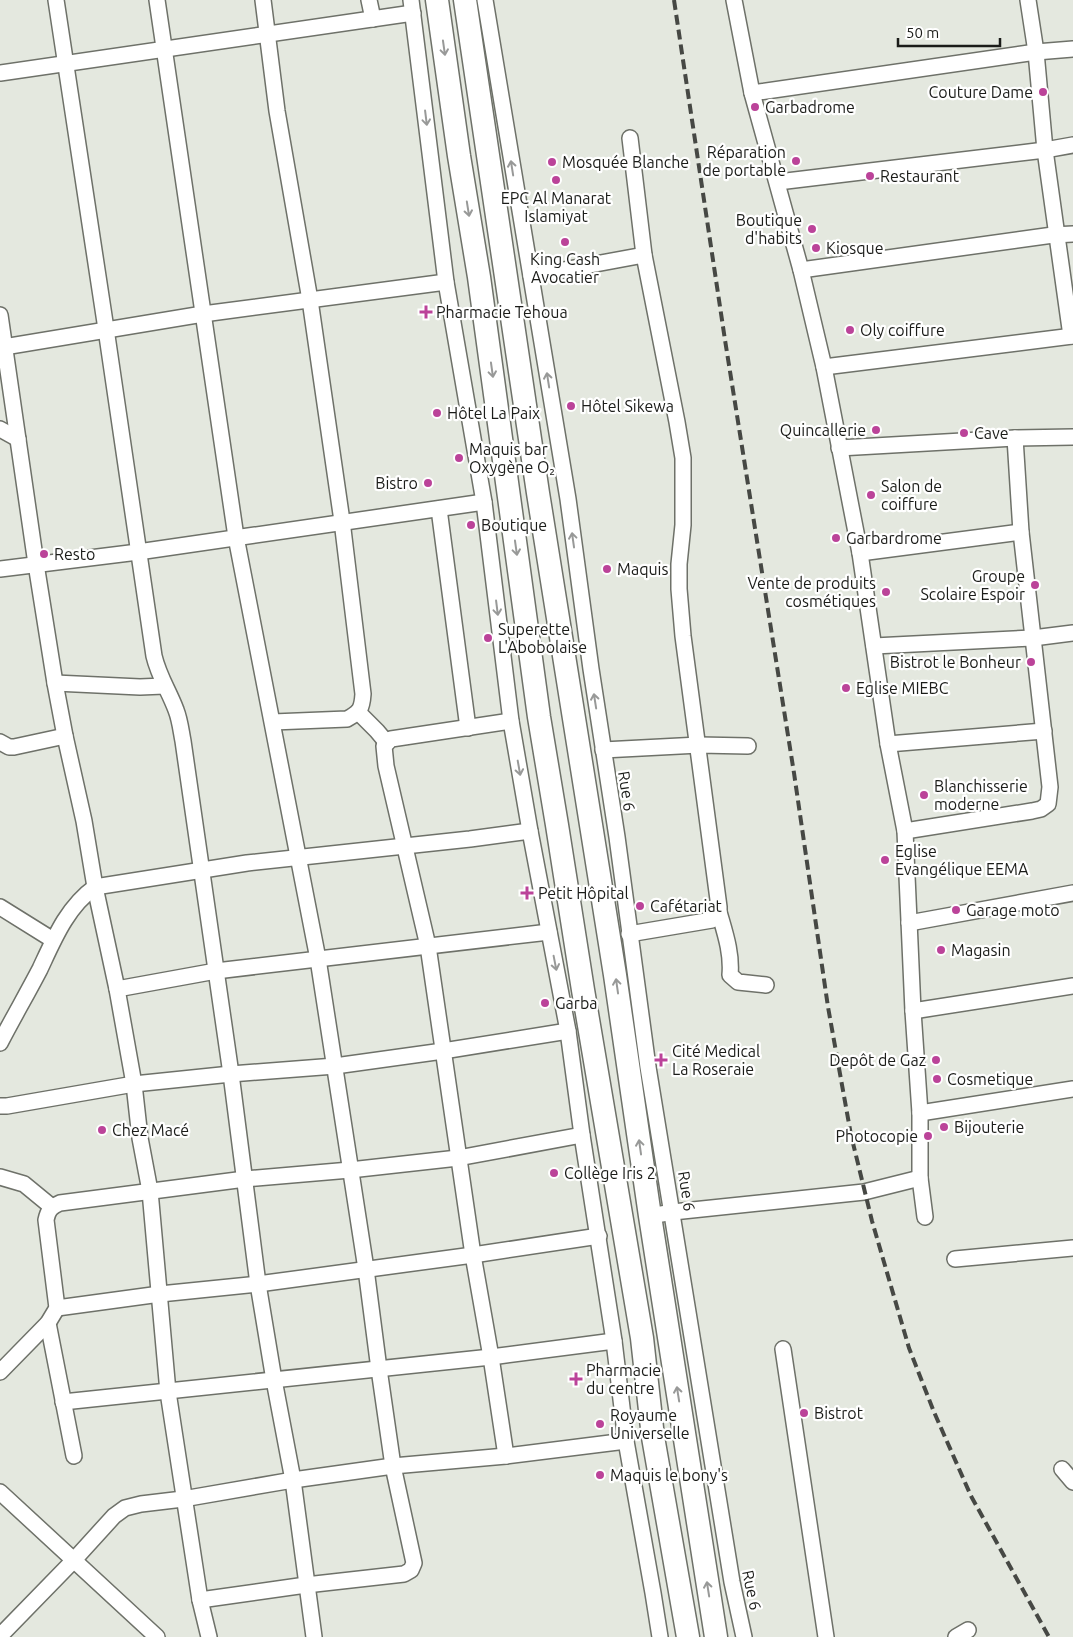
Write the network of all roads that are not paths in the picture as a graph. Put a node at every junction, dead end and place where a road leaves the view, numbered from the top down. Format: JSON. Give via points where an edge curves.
{"nodes":[{"id":1,"x":56,"y":0,"type":"edge"},
{"id":2,"x":157,"y":0,"type":"edge"},
{"id":3,"x":263,"y":0,"type":"edge"},
{"id":4,"x":369,"y":0,"type":"edge"},
{"id":5,"x":437,"y":0,"type":"edge"},
{"id":6,"x":465,"y":0,"type":"edge"},
{"id":7,"x":485,"y":0,"type":"edge"},
{"id":8,"x":734,"y":0,"type":"edge"},
{"id":9,"x":1028,"y":0,"type":"edge"},
{"id":10,"x":412,"y":6,"type":"edge"},
{"id":11,"x":373,"y":19,"type":"junction"},
{"id":12,"x":268,"y":34,"type":"junction"},
{"id":13,"x":164,"y":48,"type":"junction"},
{"id":14,"x":1073,"y":49,"type":"edge"},
{"id":15,"x":1036,"y":52,"type":"junction"},
{"id":16,"x":65,"y":64,"type":"junction"},
{"id":17,"x":0,"y":73,"type":"edge"},
{"id":18,"x":752,"y":93,"type":"junction"},
{"id":19,"x":630,"y":138,"type":"dead end"},
{"id":20,"x":1073,"y":145,"type":"edge"},
{"id":21,"x":1046,"y":150,"type":"junction"},
{"id":22,"x":778,"y":182,"type":"junction"},
{"id":23,"x":1073,"y":234,"type":"edge"},
{"id":24,"x":1057,"y":235,"type":"junction"},
{"id":25,"x":644,"y":255,"type":"junction"},
{"id":26,"x":801,"y":270,"type":"junction"},
{"id":27,"x":531,"y":276,"type":"junction"},
{"id":28,"x":446,"y":282,"type":"junction"},
{"id":29,"x":310,"y":300,"type":"junction"},
{"id":30,"x":203,"y":314,"type":"junction"},
{"id":31,"x":0,"y":315,"type":"edge"},
{"id":32,"x":106,"y":329,"type":"junction"},
{"id":33,"x":1072,"y":336,"type":"edge"},
{"id":34,"x":4,"y":347,"type":"junction"},
{"id":35,"x":824,"y":366,"type":"junction"},
{"id":36,"x":0,"y":429,"type":"edge"},
{"id":37,"x":1073,"y":437,"type":"edge"},
{"id":38,"x":1015,"y":438,"type":"junction"},
{"id":39,"x":18,"y":439,"type":"junction"},
{"id":40,"x":839,"y":448,"type":"junction"},
{"id":41,"x":484,"y":502,"type":"junction"},
{"id":42,"x":439,"y":510,"type":"junction"},
{"id":43,"x":342,"y":521,"type":"junction"},
{"id":44,"x":1021,"y":532,"type":"junction"},
{"id":45,"x":236,"y":537,"type":"junction"},
{"id":46,"x":138,"y":552,"type":"junction"},
{"id":47,"x":860,"y":553,"type":"junction"},
{"id":48,"x":36,"y":564,"type":"junction"},
{"id":49,"x":0,"y":569,"type":"edge"},
{"id":50,"x":1073,"y":633,"type":"edge"},
{"id":51,"x":1033,"y":638,"type":"junction"},
{"id":52,"x":874,"y":646,"type":"junction"},
{"id":53,"x":55,"y":683,"type":"junction"},
{"id":54,"x":164,"y":686,"type":"junction"},
{"id":55,"x":358,"y":712,"type":"junction"},
{"id":56,"x":511,"y":721,"type":"junction"},
{"id":57,"x":272,"y":722,"type":"junction"},
{"id":58,"x":468,"y":728,"type":"junction"},
{"id":59,"x":1044,"y":732,"type":"junction"},
{"id":60,"x":65,"y":736,"type":"junction"},
{"id":61,"x":0,"y":742,"type":"edge"},
{"id":62,"x":387,"y":743,"type":"junction"},
{"id":63,"x":888,"y":744,"type":"junction"},
{"id":64,"x":698,"y":745,"type":"junction"},
{"id":65,"x":748,"y":746,"type":"dead end"},
{"id":66,"x":603,"y":750,"type":"junction"},
{"id":67,"x":530,"y":830,"type":"junction"},
{"id":68,"x":905,"y":831,"type":"junction"},
{"id":69,"x":405,"y":847,"type":"junction"},
{"id":70,"x":299,"y":858,"type":"junction"},
{"id":71,"x":200,"y":870,"type":"junction"},
{"id":72,"x":95,"y":887,"type":"junction"},
{"id":73,"x":1073,"y":892,"type":"edge"},
{"id":74,"x":0,"y":907,"type":"edge"},
{"id":75,"x":718,"y":912,"type":"junction"},
{"id":76,"x":910,"y":923,"type":"junction"},
{"id":77,"x":549,"y":932,"type":"junction"},
{"id":78,"x":630,"y":934,"type":"junction"},
{"id":79,"x":53,"y":940,"type":"junction"},
{"id":80,"x":428,"y":946,"type":"junction"},
{"id":81,"x":318,"y":959,"type":"junction"},
{"id":82,"x":216,"y":971,"type":"junction"},
{"id":83,"x":766,"y":985,"type":"dead end"},
{"id":84,"x":1073,"y":986,"type":"edge"},
{"id":85,"x":118,"y":989,"type":"junction"},
{"id":86,"x":913,"y":1012,"type":"junction"},
{"id":87,"x":568,"y":1031,"type":"junction"},
{"id":88,"x":0,"y":1043,"type":"edge"},
{"id":89,"x":443,"y":1051,"type":"junction"},
{"id":90,"x":335,"y":1066,"type":"junction"},
{"id":91,"x":231,"y":1074,"type":"junction"},
{"id":92,"x":134,"y":1084,"type":"junction"},
{"id":93,"x":1073,"y":1089,"type":"edge"},
{"id":94,"x":0,"y":1106,"type":"edge"},
{"id":95,"x":920,"y":1113,"type":"junction"},
{"id":96,"x":582,"y":1135,"type":"junction"},
{"id":97,"x":458,"y":1158,"type":"junction"},
{"id":98,"x":350,"y":1170,"type":"junction"},
{"id":99,"x":0,"y":1177,"type":"edge"},
{"id":100,"x":246,"y":1178,"type":"junction"},
{"id":101,"x":920,"y":1178,"type":"junction"},
{"id":102,"x":150,"y":1191,"type":"junction"},
{"id":103,"x":52,"y":1207,"type":"junction"},
{"id":104,"x":673,"y":1212,"type":"junction"},
{"id":105,"x":650,"y":1216,"type":"junction"},
{"id":106,"x":925,"y":1217,"type":"dead end"},
{"id":107,"x":599,"y":1236,"type":"junction"},
{"id":108,"x":1073,"y":1248,"type":"edge"},
{"id":109,"x":473,"y":1255,"type":"junction"},
{"id":110,"x":955,"y":1259,"type":"dead end"},
{"id":111,"x":366,"y":1269,"type":"junction"},
{"id":112,"x":258,"y":1284,"type":"junction"},
{"id":113,"x":160,"y":1294,"type":"junction"},
{"id":114,"x":57,"y":1308,"type":"junction"},
{"id":115,"x":48,"y":1323,"type":"junction"},
{"id":116,"x":614,"y":1341,"type":"junction"},
{"id":117,"x":783,"y":1349,"type":"dead end"},
{"id":118,"x":491,"y":1357,"type":"junction"},
{"id":119,"x":379,"y":1369,"type":"junction"},
{"id":120,"x":0,"y":1372,"type":"edge"},
{"id":121,"x":274,"y":1380,"type":"junction"},
{"id":122,"x":168,"y":1392,"type":"junction"},
{"id":123,"x":63,"y":1402,"type":"junction"},
{"id":124,"x":626,"y":1440,"type":"junction"},
{"id":125,"x":74,"y":1456,"type":"dead end"},
{"id":126,"x":506,"y":1456,"type":"junction"},
{"id":127,"x":393,"y":1466,"type":"junction"},
{"id":128,"x":1062,"y":1469,"type":"dead end"},
{"id":129,"x":293,"y":1480,"type":"junction"},
{"id":130,"x":1073,"y":1482,"type":"edge"},
{"id":131,"x":0,"y":1492,"type":"edge"},
{"id":132,"x":183,"y":1499,"type":"junction"},
{"id":133,"x":74,"y":1560,"type":"junction"},
{"id":134,"x":306,"y":1585,"type":"junction"},
{"id":135,"x":200,"y":1600,"type":"junction"},
{"id":136,"x":2,"y":1635,"type":"edge"},
{"id":137,"x":157,"y":1637,"type":"edge"},
{"id":138,"x":209,"y":1637,"type":"edge"},
{"id":139,"x":314,"y":1637,"type":"edge"},
{"id":140,"x":660,"y":1637,"type":"edge"},
{"id":141,"x":688,"y":1637,"type":"edge"},
{"id":142,"x":716,"y":1637,"type":"edge"},
{"id":143,"x":744,"y":1637,"type":"edge"},
{"id":144,"x":826,"y":1637,"type":"edge"}],
"edges":[{"from":1,"to":16,"type":"street"},
{"from":2,"to":13,"type":"street"},
{"from":3,"to":12,"type":"street"},
{"from":4,"to":11,"type":"street"},
{"from":5,"to":141,"type":"main road","one_way":true,"via":[[479,277],[539,717],[642,1338],[653,1437]]},
{"from":105,"to":6,"type":"main road","one_way":true},
{"from":27,"to":7,"type":"street","name":"Rue 6","one_way":true},
{"from":8,"to":18,"type":"street"},
{"from":9,"to":15,"type":"street"},
{"from":10,"to":11,"type":"street"},
{"from":10,"to":28,"type":"street","one_way":true},
{"from":11,"to":12,"type":"street"},
{"from":12,"to":13,"type":"street"},
{"from":12,"to":29,"type":"street","via":[[277,111]]},
{"from":13,"to":16,"type":"street"},
{"from":13,"to":30,"type":"street"},
{"from":14,"to":15,"type":"street"},
{"from":15,"to":18,"type":"street"},
{"from":15,"to":21,"type":"street"},
{"from":16,"to":17,"type":"street"},
{"from":16,"to":32,"type":"street"},
{"from":18,"to":22,"type":"street"},
{"from":19,"to":25,"type":"street"},
{"from":20,"to":21,"type":"street"},
{"from":21,"to":22,"type":"street"},
{"from":21,"to":24,"type":"street"},
{"from":22,"to":26,"type":"street"},
{"from":23,"to":24,"type":"street"},
{"from":24,"to":26,"type":"street"},
{"from":24,"to":33,"type":"street"},
{"from":25,"to":27,"type":"street"},
{"from":25,"to":64,"type":"street","via":[[682,458],[683,525],[679,589]]},
{"from":26,"to":35,"type":"street"},
{"from":66,"to":27,"type":"street","name":"Rue 6","one_way":true,"via":[[568,499]]},
{"from":28,"to":29,"type":"street"},
{"from":28,"to":41,"type":"street"},
{"from":29,"to":30,"type":"street"},
{"from":29,"to":43,"type":"street"},
{"from":30,"to":32,"type":"street"},
{"from":30,"to":45,"type":"street"},
{"from":31,"to":34,"type":"street"},
{"from":32,"to":34,"type":"street"},
{"from":32,"to":46,"type":"street"},
{"from":33,"to":35,"type":"street"},
{"from":34,"to":39,"type":"street"},
{"from":35,"to":40,"type":"street"},
{"from":36,"to":39,"type":"street"},
{"from":37,"to":38,"type":"street"},
{"from":38,"to":40,"type":"street"},
{"from":38,"to":44,"type":"street"},
{"from":39,"to":48,"type":"street"},
{"from":40,"to":47,"type":"street"},
{"from":41,"to":42,"type":"street"},
{"from":41,"to":56,"type":"street","one_way":true},
{"from":42,"to":43,"type":"street"},
{"from":42,"to":58,"type":"street"},
{"from":43,"to":45,"type":"street"},
{"from":43,"to":55,"type":"street","via":[[363,694],[362,707]]},
{"from":44,"to":47,"type":"street"},
{"from":44,"to":51,"type":"street"},
{"from":45,"to":46,"type":"street"},
{"from":45,"to":57,"type":"street"},
{"from":46,"to":48,"type":"street"},
{"from":46,"to":54,"type":"street","via":[[156,667]]},
{"from":47,"to":52,"type":"street"},
{"from":48,"to":49,"type":"street"},
{"from":48,"to":53,"type":"street"},
{"from":50,"to":51,"type":"street"},
{"from":51,"to":52,"type":"street"},
{"from":51,"to":59,"type":"street"},
{"from":52,"to":63,"type":"street"},
{"from":53,"to":54,"type":"street"},
{"from":53,"to":60,"type":"street"},
{"from":54,"to":71,"type":"street","via":[[179,720]]},
{"from":55,"to":57,"type":"street","via":[[346,719]]},
{"from":55,"to":62,"type":"street"},
{"from":56,"to":58,"type":"street"},
{"from":56,"to":67,"type":"street","one_way":true},
{"from":57,"to":70,"type":"street"},
{"from":58,"to":62,"type":"street","via":[[391,738]]},
{"from":59,"to":63,"type":"street"},
{"from":59,"to":68,"type":"street","via":[[1050,797],[1048,804],[1041,809]]},
{"from":60,"to":61,"type":"street","via":[[14,747]]},
{"from":60,"to":72,"type":"street"},
{"from":62,"to":69,"type":"street","via":[[384,746],[386,766]]},
{"from":63,"to":68,"type":"street"},
{"from":64,"to":65,"type":"street"},
{"from":64,"to":66,"type":"street"},
{"from":64,"to":75,"type":"street"},
{"from":66,"to":78,"type":"street","name":"Rue 6"},
{"from":67,"to":69,"type":"street"},
{"from":67,"to":77,"type":"street"},
{"from":68,"to":76,"type":"street"},
{"from":69,"to":70,"type":"street"},
{"from":69,"to":80,"type":"street"},
{"from":70,"to":71,"type":"street"},
{"from":70,"to":81,"type":"street"},
{"from":71,"to":72,"type":"street"},
{"from":71,"to":82,"type":"street"},
{"from":72,"to":79,"type":"street","via":[[77,902]]},
{"from":72,"to":85,"type":"street"},
{"from":73,"to":76,"type":"street"},
{"from":74,"to":79,"type":"street"},
{"from":75,"to":78,"type":"street","via":[[712,920]]},
{"from":75,"to":83,"type":"street","via":[[731,960],[730,975],[738,982]]},
{"from":76,"to":86,"type":"street"},
{"from":77,"to":80,"type":"street"},
{"from":77,"to":87,"type":"street","one_way":true},
{"from":78,"to":104,"type":"street","name":"Rue 6","via":[[648,1067]]},
{"from":79,"to":88,"type":"street"},
{"from":80,"to":81,"type":"street"},
{"from":80,"to":89,"type":"street"},
{"from":81,"to":82,"type":"street"},
{"from":81,"to":90,"type":"street"},
{"from":82,"to":85,"type":"street"},
{"from":82,"to":91,"type":"street"},
{"from":84,"to":86,"type":"street"},
{"from":85,"to":92,"type":"street"},
{"from":86,"to":95,"type":"street"},
{"from":87,"to":89,"type":"street"},
{"from":87,"to":96,"type":"street"},
{"from":89,"to":90,"type":"street"},
{"from":89,"to":97,"type":"street"},
{"from":90,"to":91,"type":"street"},
{"from":90,"to":98,"type":"street"},
{"from":91,"to":92,"type":"street"},
{"from":91,"to":100,"type":"street"},
{"from":92,"to":94,"type":"street"},
{"from":92,"to":102,"type":"street"},
{"from":93,"to":95,"type":"street"},
{"from":95,"to":101,"type":"street"},
{"from":96,"to":97,"type":"street"},
{"from":96,"to":107,"type":"street"},
{"from":97,"to":98,"type":"street"},
{"from":97,"to":109,"type":"street"},
{"from":98,"to":100,"type":"street"},
{"from":98,"to":111,"type":"street"},
{"from":99,"to":103,"type":"street","via":[[24,1184]]},
{"from":100,"to":102,"type":"street"},
{"from":100,"to":112,"type":"street"},
{"from":101,"to":104,"type":"street","via":[[864,1192]]},
{"from":101,"to":106,"type":"street"},
{"from":102,"to":103,"type":"street","via":[[60,1203]]},
{"from":102,"to":113,"type":"street"},
{"from":103,"to":114,"type":"street","via":[[46,1220]]},
{"from":104,"to":105,"type":"street"},
{"from":104,"to":143,"type":"street","name":"Rue 6","via":[[732,1582]]},
{"from":142,"to":105,"type":"main road","one_way":true},
{"from":107,"to":109,"type":"street"},
{"from":107,"to":116,"type":"street"},
{"from":108,"to":110,"type":"street"},
{"from":109,"to":111,"type":"street"},
{"from":109,"to":118,"type":"street"},
{"from":111,"to":112,"type":"street"},
{"from":111,"to":119,"type":"street"},
{"from":112,"to":113,"type":"street"},
{"from":112,"to":121,"type":"street"},
{"from":113,"to":114,"type":"street"},
{"from":113,"to":122,"type":"street"},
{"from":114,"to":115,"type":"street"},
{"from":115,"to":120,"type":"street"},
{"from":115,"to":123,"type":"street"},
{"from":116,"to":118,"type":"street"},
{"from":116,"to":124,"type":"street"},
{"from":117,"to":144,"type":"street"},
{"from":118,"to":119,"type":"street"},
{"from":118,"to":126,"type":"street"},
{"from":119,"to":121,"type":"street"},
{"from":119,"to":127,"type":"street"},
{"from":121,"to":122,"type":"street"},
{"from":121,"to":129,"type":"street"},
{"from":122,"to":123,"type":"street"},
{"from":122,"to":132,"type":"street"},
{"from":123,"to":125,"type":"street"},
{"from":124,"to":126,"type":"street"},
{"from":124,"to":140,"type":"street"},
{"from":126,"to":127,"type":"street"},
{"from":127,"to":129,"type":"street"},
{"from":127,"to":134,"type":"street","via":[[414,1563],[411,1570],[404,1574]]},
{"from":128,"to":130,"type":"street"},
{"from":129,"to":132,"type":"street"},
{"from":129,"to":134,"type":"street"},
{"from":131,"to":133,"type":"street"},
{"from":132,"to":133,"type":"street","via":[[141,1504],[118,1512]]},
{"from":132,"to":135,"type":"street"},
{"from":133,"to":136,"type":"street"},
{"from":133,"to":137,"type":"street"},
{"from":134,"to":135,"type":"street"},
{"from":134,"to":139,"type":"street"},
{"from":135,"to":138,"type":"street"}]}
